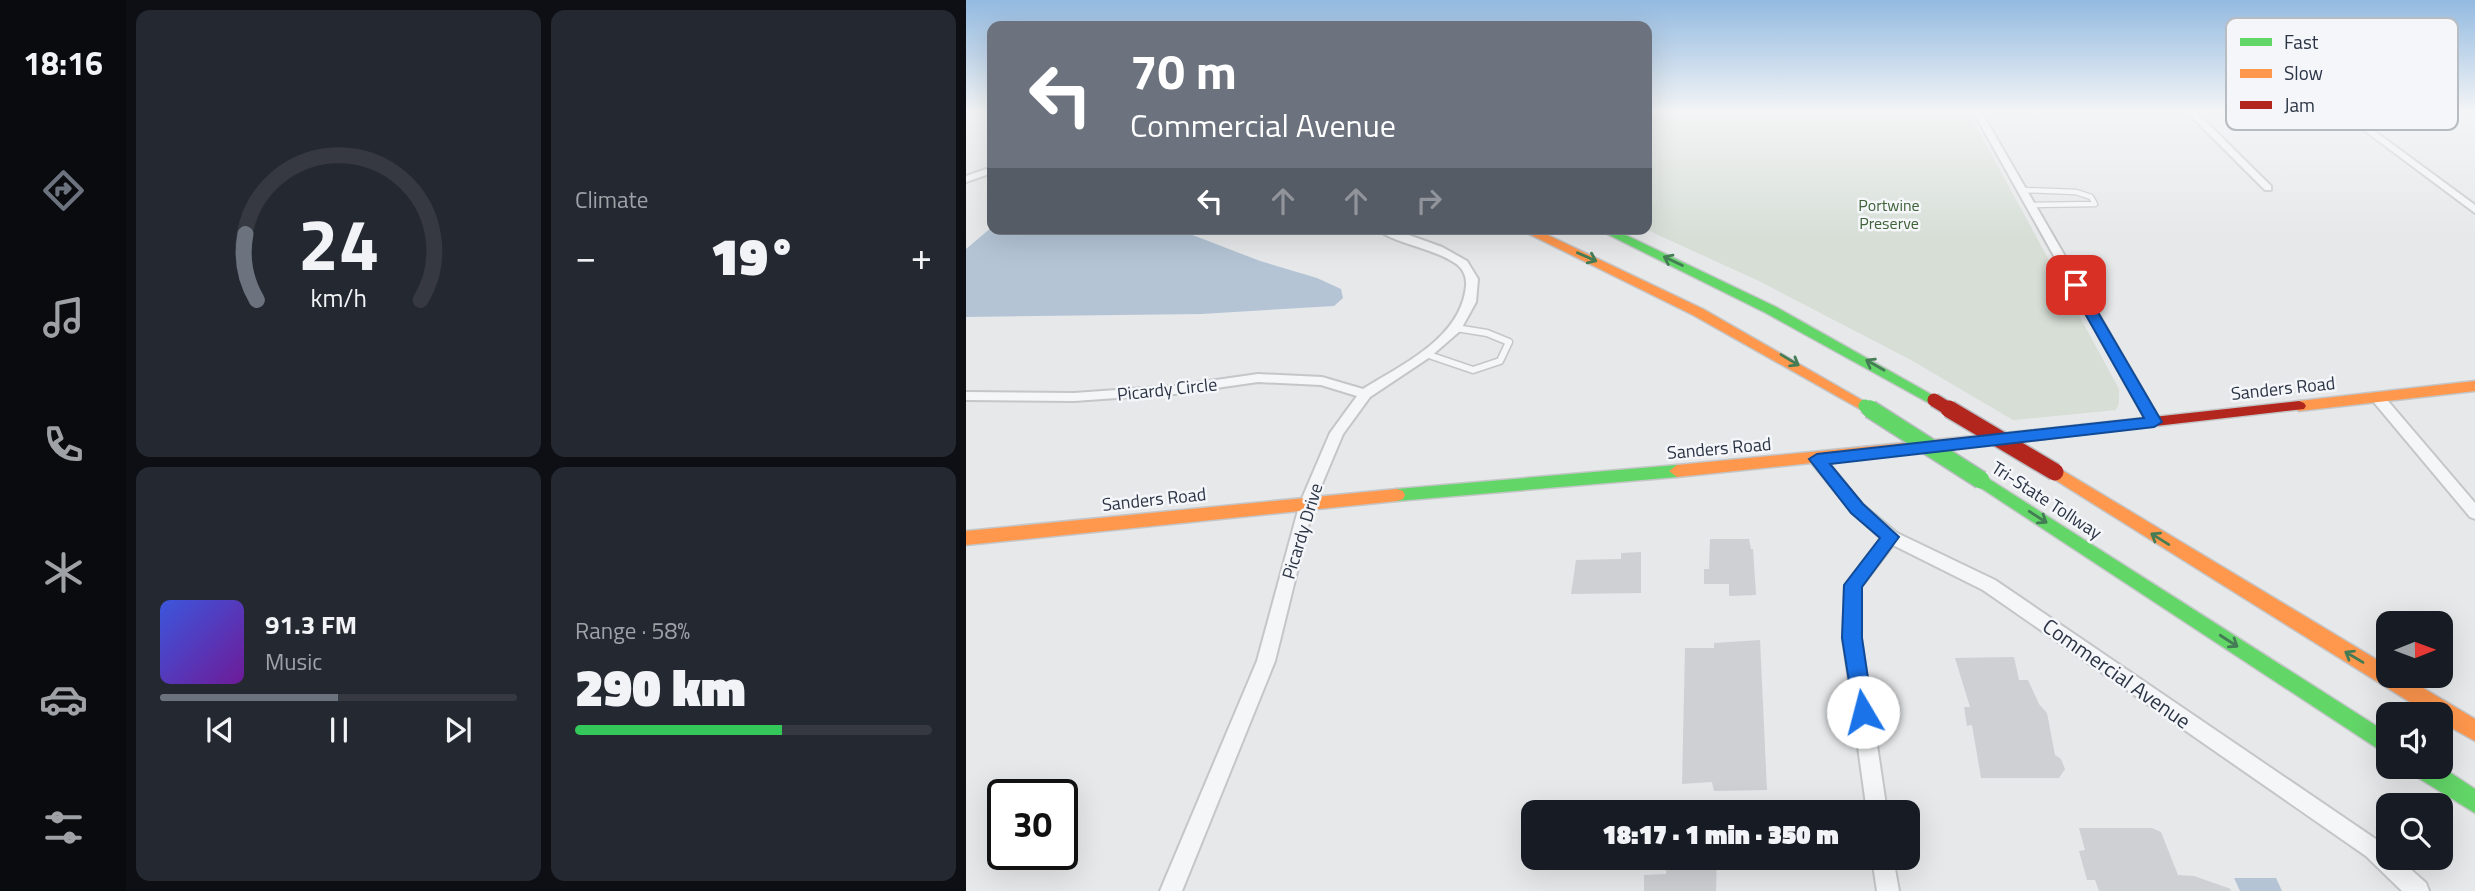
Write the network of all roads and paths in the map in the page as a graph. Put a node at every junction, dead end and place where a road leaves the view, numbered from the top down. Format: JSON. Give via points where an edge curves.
{"nodes":[{"id":1,"x":2002,"y":155,"type":"edge"},
{"id":2,"x":2234,"y":155,"type":"edge"},
{"id":3,"x":2401,"y":155,"type":"edge"},
{"id":4,"x":987,"y":172,"type":"edge"},
{"id":5,"x":966,"y":179,"type":"edge"},
{"id":6,"x":2268,"y":188,"type":"dead end"},
{"id":7,"x":2022,"y":190,"type":"junction"},
{"id":8,"x":2030,"y":205,"type":"junction"},
{"id":9,"x":2475,"y":210,"type":"edge"},
{"id":10,"x":1399,"y":235,"type":"edge"},
{"id":11,"x":1539,"y":235,"type":"edge"},
{"id":12,"x":1615,"y":235,"type":"edge"},
{"id":13,"x":1456,"y":328,"type":"junction"},
{"id":14,"x":1426,"y":354,"type":"junction"},
{"id":15,"x":2475,"y":386,"type":"edge"},
{"id":16,"x":1365,"y":394,"type":"junction"},
{"id":17,"x":966,"y":396,"type":"edge"},
{"id":18,"x":2377,"y":397,"type":"junction"},
{"id":19,"x":2154,"y":422,"type":"junction"},
{"id":20,"x":1817,"y":459,"type":"junction"},
{"id":21,"x":1307,"y":503,"type":"junction"},
{"id":22,"x":2475,"y":513,"type":"edge"},
{"id":23,"x":1891,"y":537,"type":"junction"},
{"id":24,"x":966,"y":538,"type":"edge"},
{"id":25,"x":2475,"y":731,"type":"edge"},
{"id":26,"x":2376,"y":738,"type":"edge"},
{"id":27,"x":2440,"y":779,"type":"edge"},
{"id":28,"x":1875,"y":800,"type":"edge"},
{"id":29,"x":2475,"y":802,"type":"edge"},
{"id":30,"x":1885,"y":870,"type":"edge"},
{"id":31,"x":1171,"y":891,"type":"edge"},
{"id":32,"x":1888,"y":891,"type":"edge"},
{"id":33,"x":2418,"y":891,"type":"edge"}],
"edges":[{"from":1,"to":7,"type":"street"},
{"from":2,"to":6,"type":"street"},
{"from":3,"to":9,"type":"street"},
{"from":4,"to":5,"type":"street"},
{"from":7,"to":8,"type":"street"},
{"from":7,"to":8,"type":"lane","via":[[2076,192],[2091,197],[2095,204]]},
{"from":8,"to":19,"type":"street"},
{"from":10,"to":13,"type":"street","name":"Picardy Drive","via":[[1463,262],[1472,279],[1470,302]]},
{"from":11,"to":26,"type":"main road","name":"Tri-State Tollway","one_way":true,"bridge":true,"via":[[1626,273],[1770,348]]},
{"from":25,"to":12,"type":"main road","name":"Tri-State Tollway","one_way":true,"bridge":true,"via":[[1934,400],[1799,324]]},
{"from":13,"to":14,"type":"street","name":"Picardy Drive"},
{"from":13,"to":14,"type":"lane","via":[[1509,342],[1500,361],[1473,370]]},
{"from":14,"to":16,"type":"street","name":"Picardy Drive"},
{"from":15,"to":18,"type":"main road","name":"Sanders Road"},
{"from":16,"to":17,"type":"street","name":"Picardy Circle","via":[[1322,381],[1258,378],[1074,397]]},
{"from":16,"to":21,"type":"street","name":"Picardy Drive","via":[[1337,433]]},
{"from":18,"to":19,"type":"main road","name":"Sanders Road"},
{"from":18,"to":22,"type":"street"},
{"from":19,"to":20,"type":"main road","name":"Sanders Road"},
{"from":20,"to":21,"type":"main road","name":"Sanders Road"},
{"from":20,"to":23,"type":"street","name":"Commercial Avenue","via":[[1857,508]]},
{"from":21,"to":24,"type":"main road","name":"Sanders Road"},
{"from":21,"to":31,"type":"street","name":"Picardy Drive","via":[[1266,661]]},
{"from":23,"to":28,"type":"street","via":[[1853,585],[1852,638]]},
{"from":23,"to":33,"type":"street","name":"Commercial Avenue","via":[[1989,585],[2373,849]]},
{"from":27,"to":29,"type":"main road"},
{"from":30,"to":32,"type":"street"}]}
